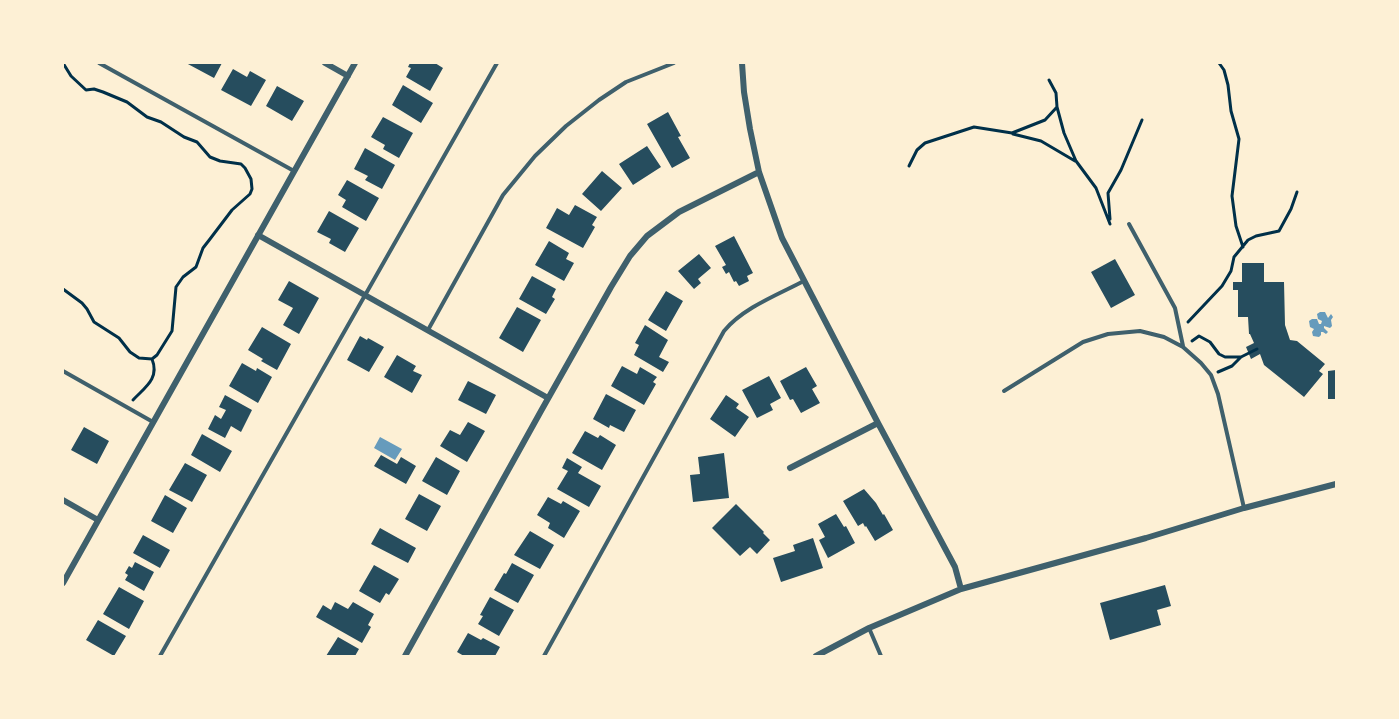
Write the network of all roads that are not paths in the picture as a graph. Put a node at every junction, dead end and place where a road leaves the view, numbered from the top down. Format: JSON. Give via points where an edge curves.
{"nodes":[{"id":1,"x":99,"y":63,"type":"edge"},
{"id":2,"x":325,"y":63,"type":"edge"},
{"id":3,"x":355,"y":63,"type":"edge"},
{"id":4,"x":497,"y":63,"type":"edge"},
{"id":5,"x":674,"y":63,"type":"edge"},
{"id":6,"x":742,"y":63,"type":"edge"},
{"id":7,"x":348,"y":76,"type":"junction"},
{"id":8,"x":294,"y":171,"type":"junction"},
{"id":9,"x":759,"y":172,"type":"junction"},
{"id":10,"x":1129,"y":224,"type":"dead end"},
{"id":11,"x":258,"y":235,"type":"junction"},
{"id":12,"x":804,"y":282,"type":"junction"},
{"id":13,"x":365,"y":295,"type":"junction"},
{"id":14,"x":428,"y":330,"type":"junction"},
{"id":15,"x":1183,"y":347,"type":"junction"},
{"id":16,"x":63,"y":371,"type":"edge"},
{"id":17,"x":1004,"y":391,"type":"dead end"},
{"id":18,"x":549,"y":398,"type":"junction"},
{"id":19,"x":153,"y":422,"type":"junction"},
{"id":20,"x":878,"y":423,"type":"junction"},
{"id":21,"x":790,"y":468,"type":"dead end"},
{"id":22,"x":1336,"y":484,"type":"edge"},
{"id":23,"x":63,"y":500,"type":"edge"},
{"id":24,"x":1244,"y":508,"type":"junction"},
{"id":25,"x":98,"y":520,"type":"junction"},
{"id":26,"x":63,"y":583,"type":"edge"},
{"id":27,"x":961,"y":589,"type":"junction"},
{"id":28,"x":869,"y":628,"type":"junction"},
{"id":29,"x":160,"y":656,"type":"edge"},
{"id":30,"x":405,"y":656,"type":"edge"},
{"id":31,"x":543,"y":656,"type":"edge"},
{"id":32,"x":816,"y":656,"type":"edge"},
{"id":33,"x":881,"y":656,"type":"edge"}],
"edges":[{"from":1,"to":8,"type":"lane"},
{"from":2,"to":7,"type":"street"},
{"from":3,"to":7,"type":"street"},
{"from":4,"to":13,"type":"lane"},
{"from":5,"to":14,"type":"lane","via":[[626,82],[599,100],[535,156],[503,195]]},
{"from":6,"to":9,"type":"street"},
{"from":7,"to":8,"type":"street"},
{"from":8,"to":11,"type":"street"},
{"from":9,"to":12,"type":"street","via":[[782,238]]},
{"from":9,"to":18,"type":"street","via":[[679,212],[647,237],[620,271]]},
{"from":10,"to":15,"type":"lane","via":[[1175,308]]},
{"from":11,"to":13,"type":"street"},
{"from":11,"to":19,"type":"street"},
{"from":12,"to":20,"type":"street"},
{"from":12,"to":31,"type":"lane","via":[[744,313],[724,331]]},
{"from":13,"to":14,"type":"street"},
{"from":13,"to":29,"type":"lane"},
{"from":14,"to":18,"type":"street"},
{"from":15,"to":17,"type":"lane","via":[[1140,331],[1108,334],[1083,342]]},
{"from":15,"to":24,"type":"lane","via":[[1211,375]]},
{"from":16,"to":19,"type":"lane"},
{"from":18,"to":30,"type":"street"},
{"from":19,"to":25,"type":"street"},
{"from":20,"to":21,"type":"street"},
{"from":20,"to":27,"type":"street","via":[[955,567]]},
{"from":22,"to":24,"type":"street"},
{"from":23,"to":25,"type":"street"},
{"from":24,"to":27,"type":"street"},
{"from":25,"to":26,"type":"street"},
{"from":27,"to":28,"type":"street"},
{"from":28,"to":32,"type":"street"},
{"from":28,"to":33,"type":"lane"}]}
